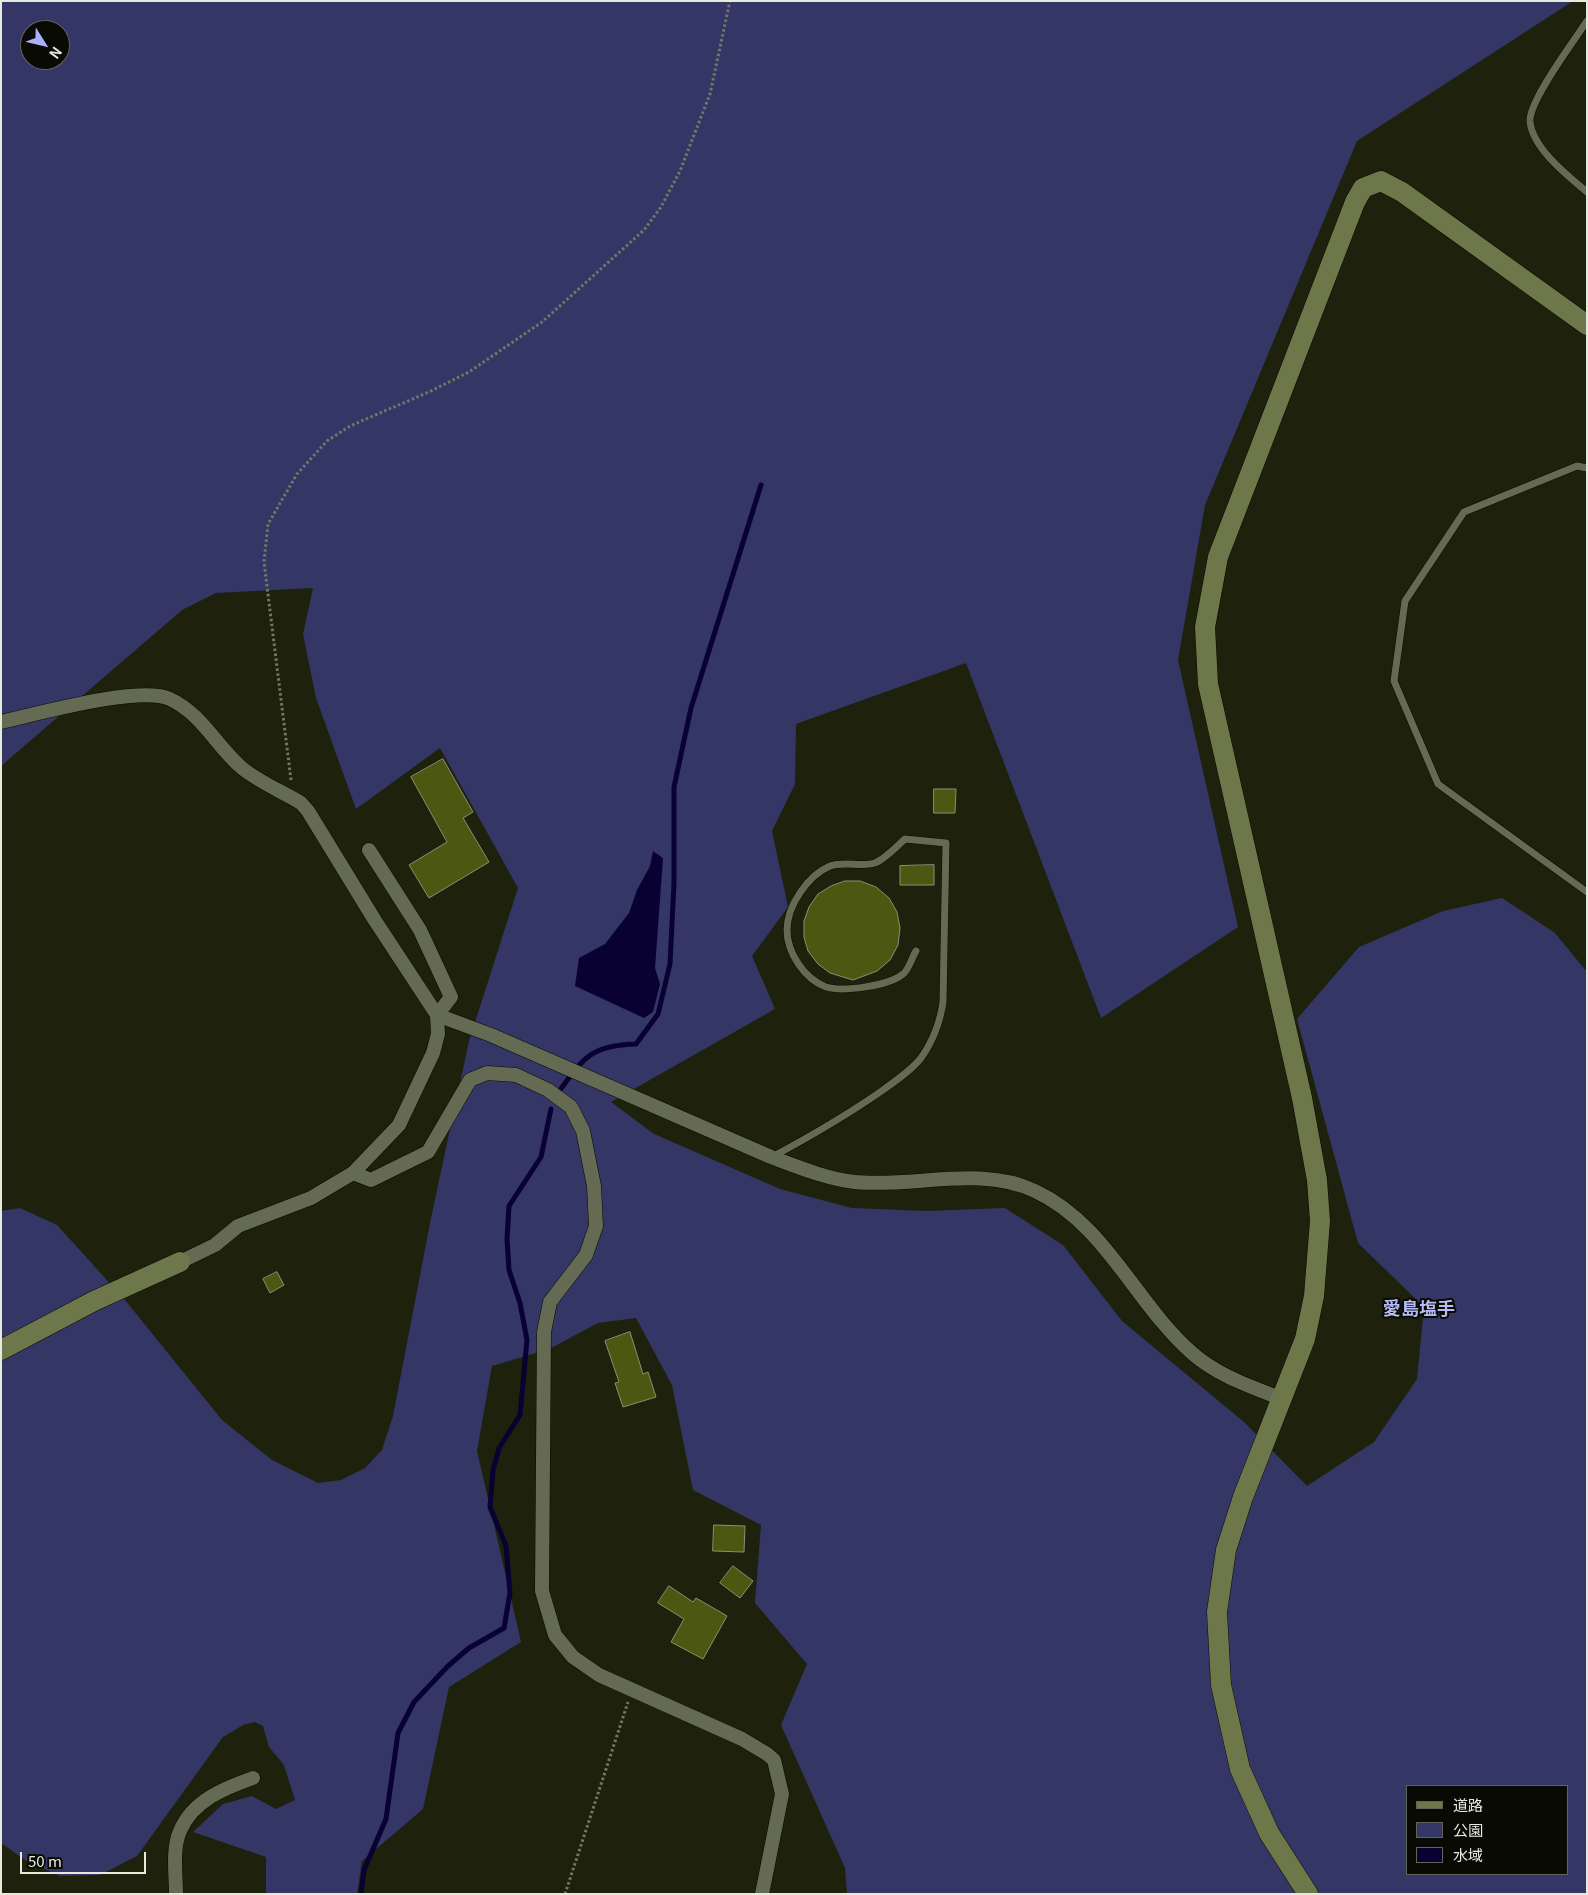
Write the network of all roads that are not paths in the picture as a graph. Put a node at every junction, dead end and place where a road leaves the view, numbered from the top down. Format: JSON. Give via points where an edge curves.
{"nodes":[{"id":1,"x":1587,"y":21,"type":"edge"},
{"id":2,"x":1587,"y":192,"type":"edge"},
{"id":3,"x":1587,"y":325,"type":"edge"},
{"id":4,"x":1587,"y":468,"type":"edge"},
{"id":5,"x":1,"y":722,"type":"edge"},
{"id":6,"x":369,"y":850,"type":"dead end"},
{"id":7,"x":1587,"y":892,"type":"edge"},
{"id":8,"x":916,"y":951,"type":"dead end"},
{"id":9,"x":437,"y":1015,"type":"junction"},
{"id":10,"x":771,"y":1157,"type":"junction"},
{"id":11,"x":353,"y":1172,"type":"junction"},
{"id":12,"x":180,"y":1262,"type":"joint"},
{"id":13,"x":1,"y":1350,"type":"edge"},
{"id":14,"x":1282,"y":1399,"type":"junction"},
{"id":15,"x":254,"y":1778,"type":"dead end"},
{"id":16,"x":176,"y":1894,"type":"edge"},
{"id":17,"x":762,"y":1894,"type":"edge"},
{"id":18,"x":1308,"y":1894,"type":"edge"}],
"edges":[{"from":1,"to":2,"type":"lane","via":[[1534,103],[1530,121],[1537,141],[1556,165]]},
{"from":3,"to":14,"type":"street","via":[[1402,192],[1381,181],[1363,188],[1351,211],[1218,557],[1205,627],[1208,684],[1302,1098],[1317,1180],[1320,1221],[1314,1296],[1304,1339]]},
{"from":4,"to":7,"type":"lane","via":[[1577,466],[1464,512],[1405,601],[1394,681],[1438,784]]},
{"from":5,"to":9,"type":"street","via":[[127,696],[168,698],[195,716],[242,767],[293,798],[308,812]]},
{"from":6,"to":9,"type":"street","via":[[420,930],[451,997]]},
{"from":8,"to":10,"type":"lane","via":[[904,974],[880,984],[853,988],[825,986],[799,965],[789,948],[787,929],[802,890],[816,875],[831,866],[876,862],[905,839],[946,843],[943,1002],[940,1021],[920,1060],[843,1118]]},
{"from":9,"to":10,"type":"street","via":[[491,1035]]},
{"from":9,"to":11,"type":"street","via":[[438,1034],[433,1053],[399,1125]]},
{"from":10,"to":14,"type":"street","via":[[854,1182],[976,1180],[1014,1183],[1034,1190],[1066,1208],[1080,1221],[1191,1352],[1230,1378]]},
{"from":11,"to":12,"type":"street","via":[[311,1198],[238,1226],[215,1245]]},
{"from":11,"to":17,"type":"street","via":[[371,1180],[428,1152],[470,1080],[487,1073],[516,1075],[548,1090],[571,1107],[583,1131],[594,1186],[596,1226],[586,1255],[550,1302],[544,1332],[542,1591],[555,1635],[573,1657],[599,1675],[742,1739],[774,1760],[782,1794]]},
{"from":12,"to":13,"type":"street"},
{"from":14,"to":18,"type":"street","via":[[1243,1496],[1226,1550],[1217,1612],[1220,1676],[1240,1769],[1269,1833]]},
{"from":15,"to":16,"type":"street","via":[[206,1799],[179,1832]]}]}
